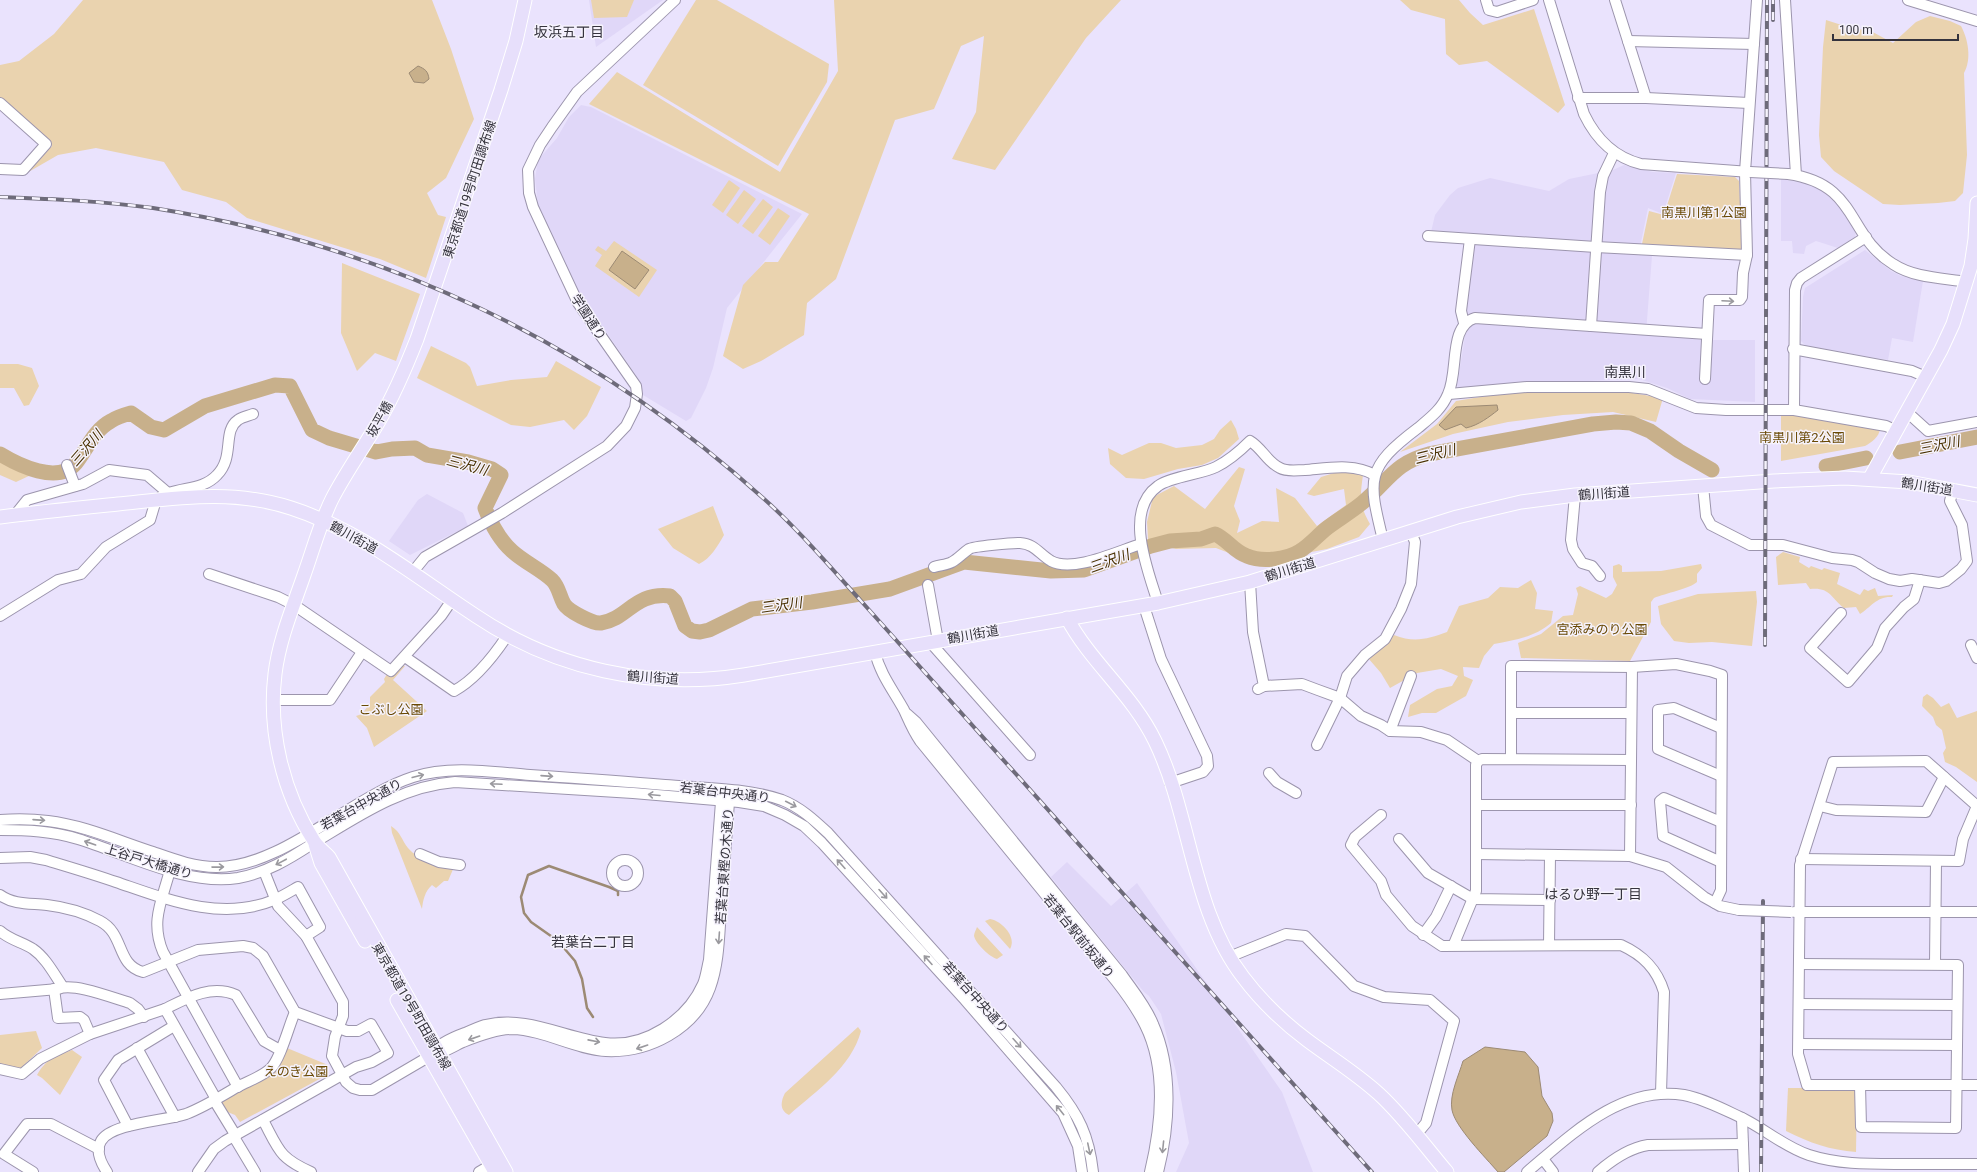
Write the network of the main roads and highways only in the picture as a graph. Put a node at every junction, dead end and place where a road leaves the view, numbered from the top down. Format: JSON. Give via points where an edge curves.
{"nodes":[{"id":1,"x":524,"y":0,"type":"edge"},
{"id":2,"x":1977,"y":203,"type":"edge"},
{"id":3,"x":403,"y":374,"type":"joint"},
{"id":4,"x":354,"y":463,"type":"joint"},
{"id":5,"x":1870,"y":478,"type":"junction"},
{"id":6,"x":1977,"y":494,"type":"edge"},
{"id":7,"x":0,"y":517,"type":"edge"},
{"id":8,"x":323,"y":520,"type":"junction"},
{"id":9,"x":1067,"y":618,"type":"junction"},
{"id":10,"x":435,"y":1052,"type":"junction"},
{"id":11,"x":493,"y":1169,"type":"edge"},
{"id":12,"x":506,"y":1172,"type":"edge"},
{"id":13,"x":1447,"y":1172,"type":"edge"}],
"edges":[{"from":1,"to":3,"type":"main road","name":"東京都道19号町田調布線","via":[[516,40],[497,104],[447,254]]},
{"from":2,"to":5,"type":"main road","via":[[1975,239],[1967,282],[1950,331]]},
{"from":3,"to":4,"type":"main road","name":"坂平橋"},
{"from":4,"to":8,"type":"main road","name":"東京都道19号町田調布線","via":[[333,497]]},
{"from":5,"to":6,"type":"main road","name":"鶴川街道"},
{"from":5,"to":9,"type":"main road","name":"鶴川街道","via":[[1703,486],[1575,495],[1521,502],[1494,507],[1250,582],[1144,606]]},
{"from":7,"to":8,"type":"main road","name":"鶴川街道","via":[[209,495],[251,499],[291,508]]},
{"from":8,"to":9,"type":"main road","name":"鶴川街道","via":[[361,540],[507,636],[549,655],[624,676],[665,680],[726,678]]},
{"from":8,"to":10,"type":"main road","name":"東京都道19号町田調布線","via":[[282,639],[275,674],[275,729],[280,763],[321,863]]},
{"from":9,"to":13,"type":"main road","via":[[1081,642],[1132,703],[1162,757],[1214,924],[1242,976],[1285,1023],[1379,1094]]},
{"from":10,"to":11,"type":"main road","name":"東京都道19号町田調布線"},
{"from":10,"to":12,"type":"main road","name":"東京都道19号町田調布線"}]}
